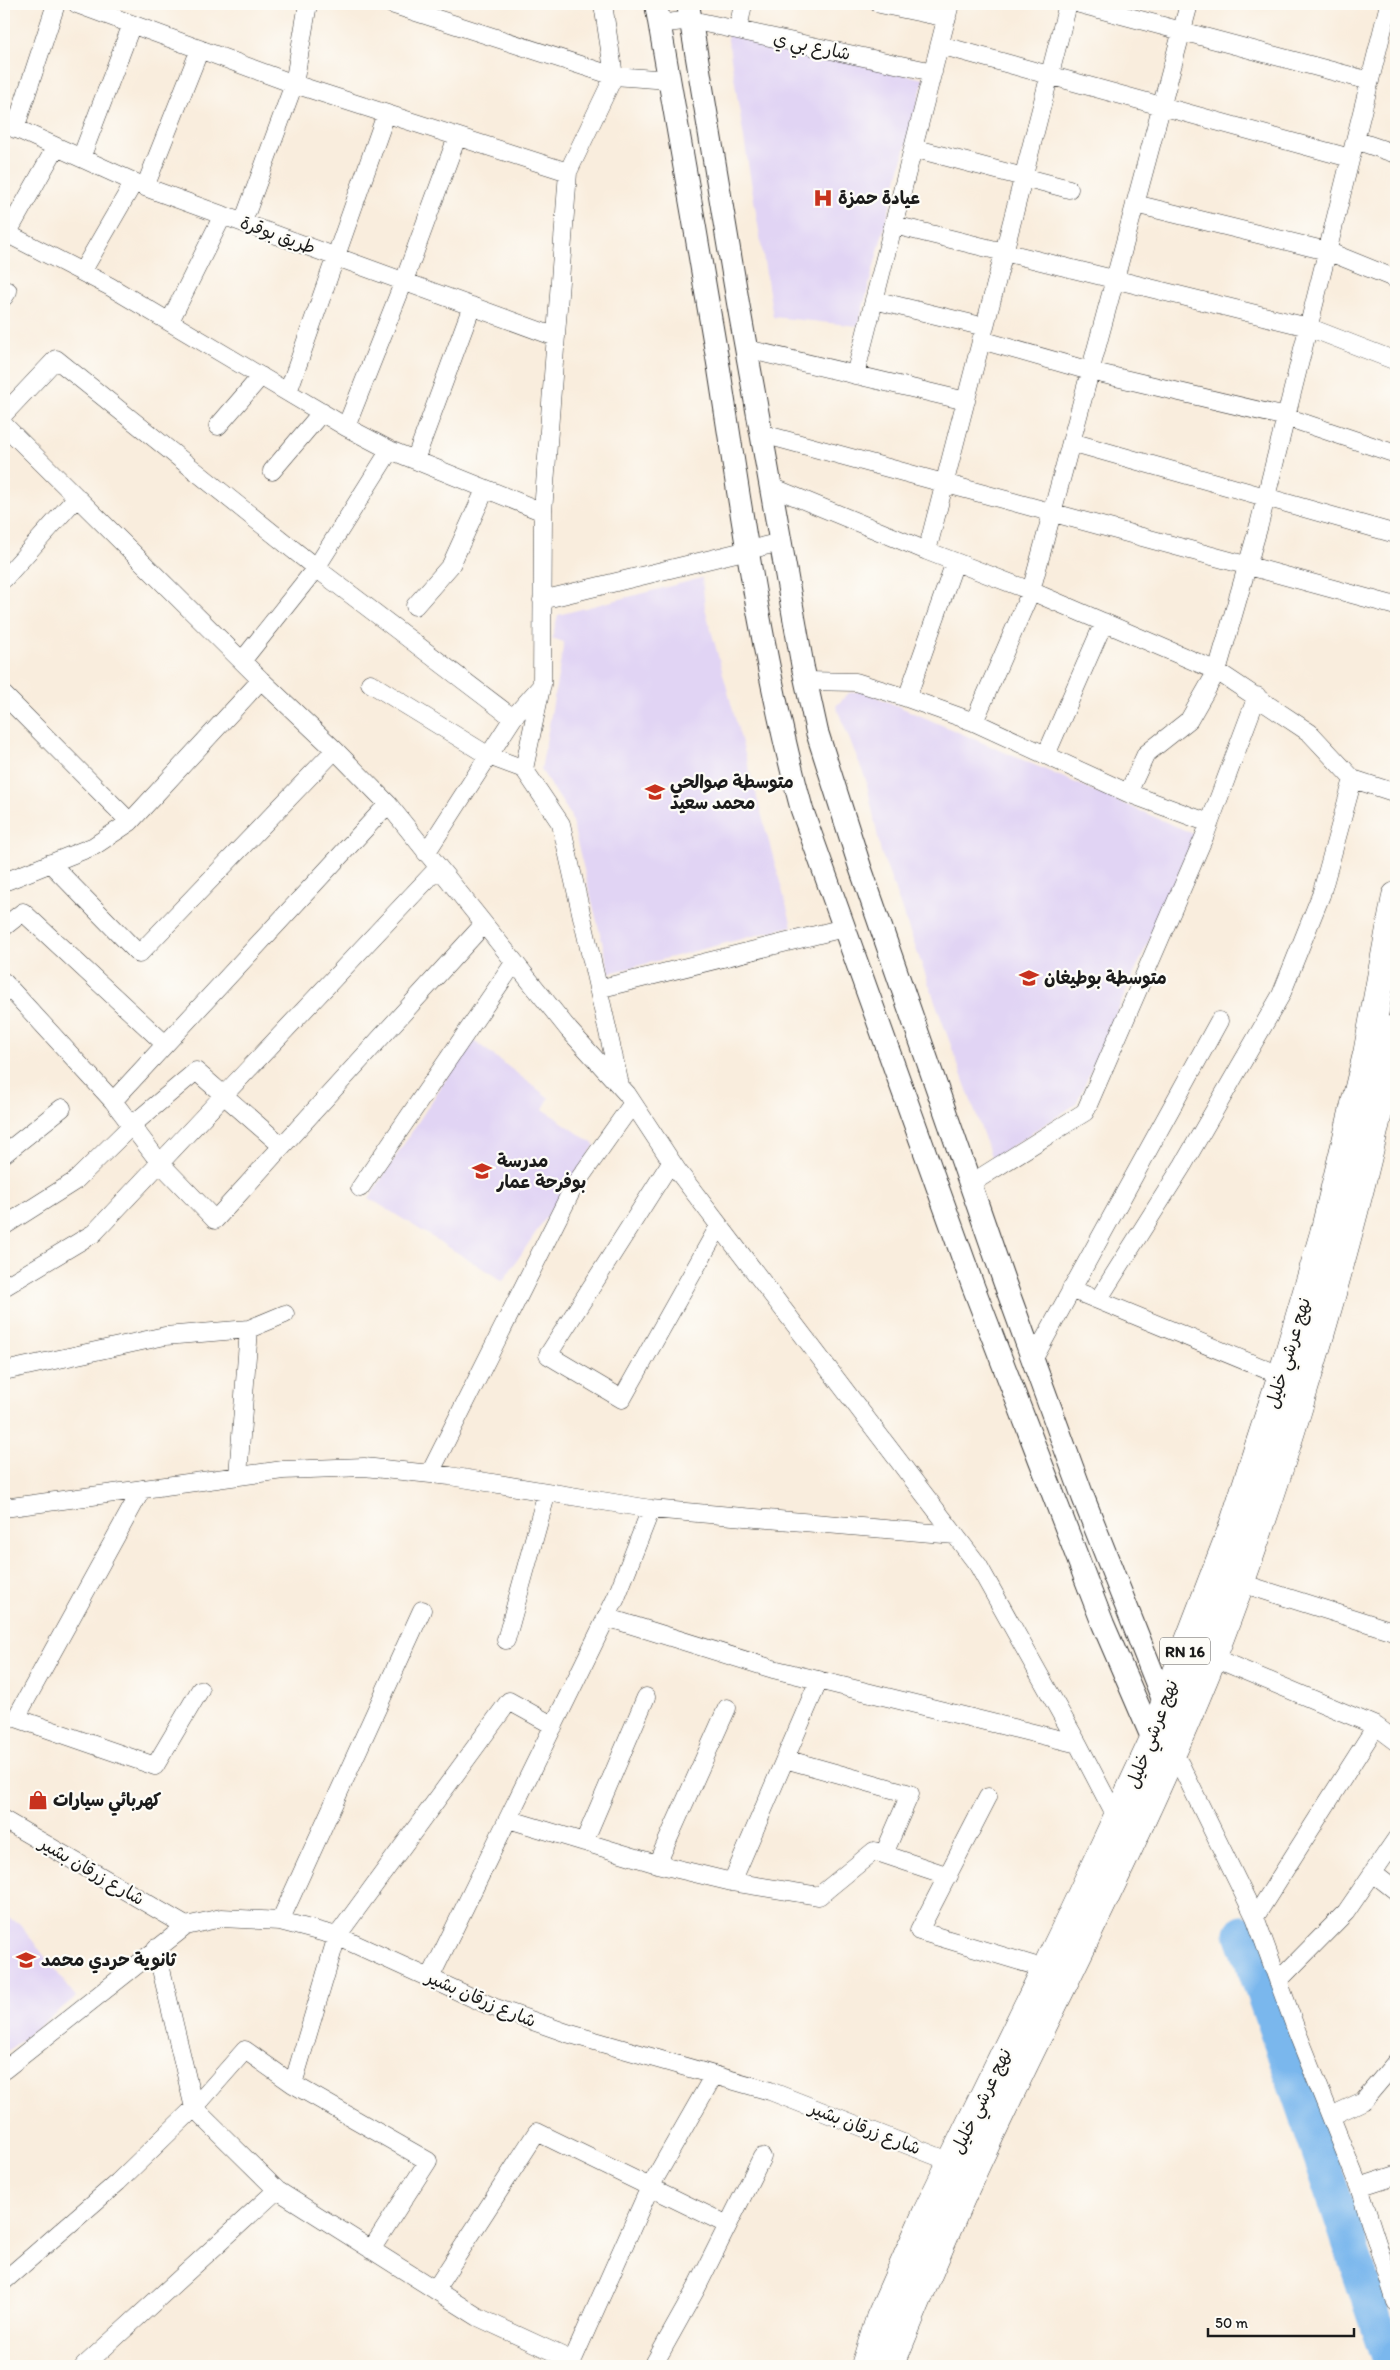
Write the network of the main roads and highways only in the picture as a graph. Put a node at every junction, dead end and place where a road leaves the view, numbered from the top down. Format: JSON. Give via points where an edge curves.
{"nodes":[{"id":1,"x":1396,"y":896,"type":"edge"},
{"id":2,"x":1396,"y":1028,"type":"edge"},
{"id":3,"x":1166,"y":1739,"type":"junction"},
{"id":4,"x":962,"y":2167,"type":"junction"},
{"id":5,"x":865,"y":2366,"type":"edge"},
{"id":6,"x":890,"y":2366,"type":"edge"}],
"edges":[{"from":1,"to":3,"type":"highway","name":"نهج عرشي خليل","number":"RN 16","via":[[1367,1054],[1324,1233],[1232,1528],[1165,1703]]},
{"from":2,"to":3,"type":"highway","name":"نهج عرشي خليل","number":"RN 16","via":[[1350,1231],[1282,1458],[1212,1657]]},
{"from":3,"to":4,"type":"highway","name":"نهج عرشي خليل","number":"RN 16","via":[[1117,1819],[1046,1969]]},
{"from":3,"to":4,"type":"highway","name":"نهج عرشي خليل","number":"RN 16","via":[[1173,1765],[1094,1922]]},
{"from":4,"to":5,"type":"highway","name":"نهج عرشي خليل","number":"RN 16","via":[[880,2318]]},
{"from":4,"to":6,"type":"highway","name":"نهج عرشي خليل","number":"RN 16","via":[[929,2270]]}]}
